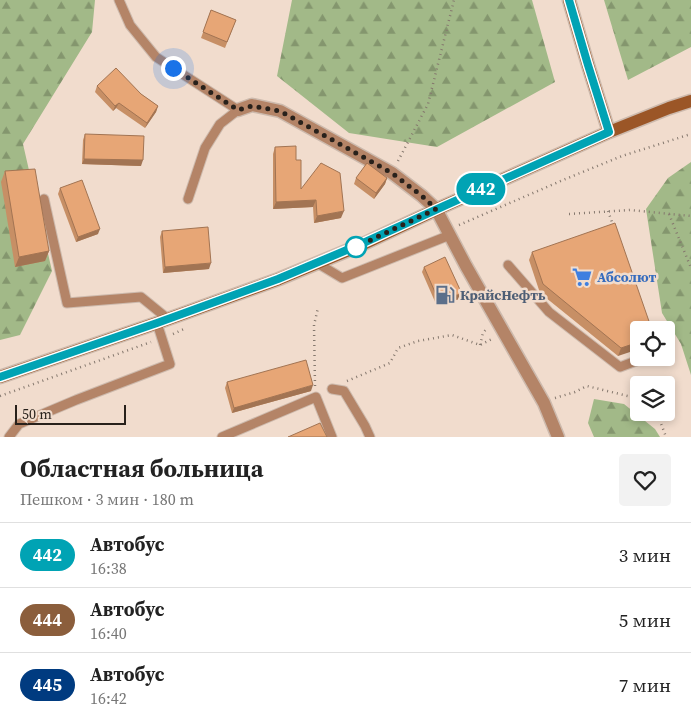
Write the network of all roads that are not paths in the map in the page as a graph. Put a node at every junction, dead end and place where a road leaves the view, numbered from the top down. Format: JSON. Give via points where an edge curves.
{"nodes":[{"id":1,"x":118,"y":0,"type":"edge"},
{"id":2,"x":569,"y":0,"type":"edge"},
{"id":3,"x":691,"y":101,"type":"edge"},
{"id":4,"x":238,"y":110,"type":"junction"},
{"id":5,"x":609,"y":132,"type":"junction"},
{"id":6,"x":188,"y":199,"type":"dead end"},
{"id":7,"x":44,"y":200,"type":"dead end"},
{"id":8,"x":436,"y":209,"type":"junction"},
{"id":9,"x":452,"y":231,"type":"junction"},
{"id":10,"x":317,"y":263,"type":"junction"},
{"id":11,"x":508,"y":265,"type":"dead end"},
{"id":12,"x":163,"y":321,"type":"junction"},
{"id":13,"x":630,"y":363,"type":"edge"},
{"id":14,"x":0,"y":377,"type":"edge"},
{"id":15,"x":332,"y":389,"type":"road end"},
{"id":16,"x":9,"y":437,"type":"edge"},
{"id":17,"x":222,"y":437,"type":"edge"},
{"id":18,"x":332,"y":437,"type":"edge"},
{"id":19,"x":370,"y":437,"type":"edge"},
{"id":20,"x":558,"y":437,"type":"edge"}],
"edges":[{"from":1,"to":4,"type":"lane","via":[[130,24],[156,57]]},
{"from":2,"to":5,"type":"main road"},
{"from":3,"to":5,"type":"main road"},
{"from":4,"to":6,"type":"lane","via":[[220,124],[205,148]]},
{"from":4,"to":8,"type":"street","via":[[252,106],[280,111],[392,173]]},
{"from":5,"to":8,"type":"main road"},
{"from":7,"to":12,"type":"lane","via":[[67,303],[141,296]]},
{"from":8,"to":9,"type":"street"},
{"from":8,"to":10,"type":"main road"},
{"from":9,"to":10,"type":"lane","via":[[342,278]]},
{"from":9,"to":20,"type":"street","via":[[466,266],[544,403]]},
{"from":10,"to":12,"type":"main road"},
{"from":11,"to":13,"type":"lane","via":[[549,312],[620,367]]},
{"from":12,"to":14,"type":"main road"},
{"from":12,"to":16,"type":"lane","via":[[170,364],[19,424]]},
{"from":15,"to":19,"type":"lane","via":[[344,391]]},
{"from":17,"to":18,"type":"lane","via":[[316,397]]}]}
